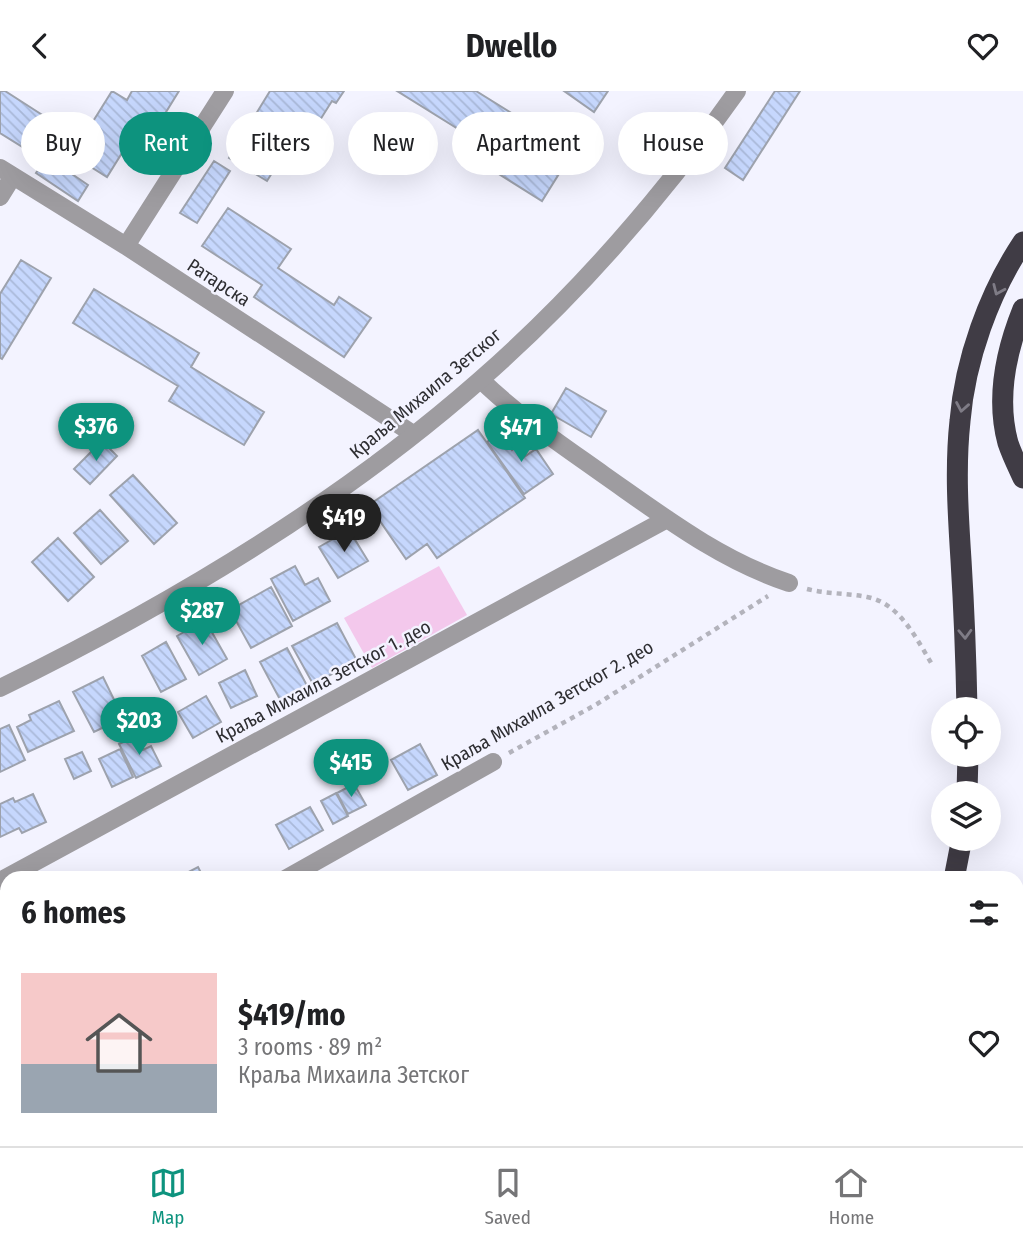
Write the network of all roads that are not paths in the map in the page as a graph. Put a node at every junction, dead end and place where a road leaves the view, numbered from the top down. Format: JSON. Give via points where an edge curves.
{"nodes":[{"id":1,"x":225,"y":91,"type":"edge"},
{"id":2,"x":737,"y":91,"type":"edge"},
{"id":3,"x":7,"y":172,"type":"edge"},
{"id":4,"x":0,"y":197,"type":"edge"},
{"id":5,"x":1023,"y":241,"type":"edge"},
{"id":6,"x":126,"y":246,"type":"junction"},
{"id":7,"x":1023,"y":309,"type":"edge"},
{"id":8,"x":481,"y":380,"type":"junction"},
{"id":9,"x":413,"y":434,"type":"junction"},
{"id":10,"x":1023,"y":478,"type":"edge"},
{"id":11,"x":667,"y":519,"type":"junction"},
{"id":12,"x":789,"y":583,"type":"road end"},
{"id":13,"x":0,"y":688,"type":"edge"},
{"id":14,"x":967,"y":697,"type":"edge"},
{"id":15,"x":493,"y":762,"type":"road end"},
{"id":16,"x":959,"y":851,"type":"edge"},
{"id":17,"x":18,"y":871,"type":"edge"},
{"id":18,"x":299,"y":871,"type":"edge"},
{"id":19,"x":956,"y":871,"type":"edge"}],
"edges":[{"from":1,"to":6,"type":"street"},
{"from":2,"to":8,"type":"street","name":"Краља Михаила Зетског","via":[[624,235]]},
{"from":3,"to":4,"type":"street"},
{"from":3,"to":6,"type":"street","name":"Ратарска"},
{"from":5,"to":14,"type":"highway","one_way":true,"via":[[977,340],[960,420]]},
{"from":6,"to":9,"type":"street","name":"Ратарска"},
{"from":7,"to":10,"type":"highway","via":[[1003,395],[1008,442]]},
{"from":8,"to":9,"type":"street","name":"Краља Михаила Зетског"},
{"from":8,"to":11,"type":"street","via":[[506,404]]},
{"from":9,"to":13,"type":"street","name":"Краља Михаила Зетског","via":[[308,511],[218,569]]},
{"from":11,"to":12,"type":"street","via":[[715,551]]},
{"from":11,"to":17,"type":"street","name":"Краља Михаила Зетског 1. део"},
{"from":15,"to":18,"type":"street","name":"Краља Михаила Зетског 2. део"},
{"from":16,"to":19,"type":"highway"}]}
